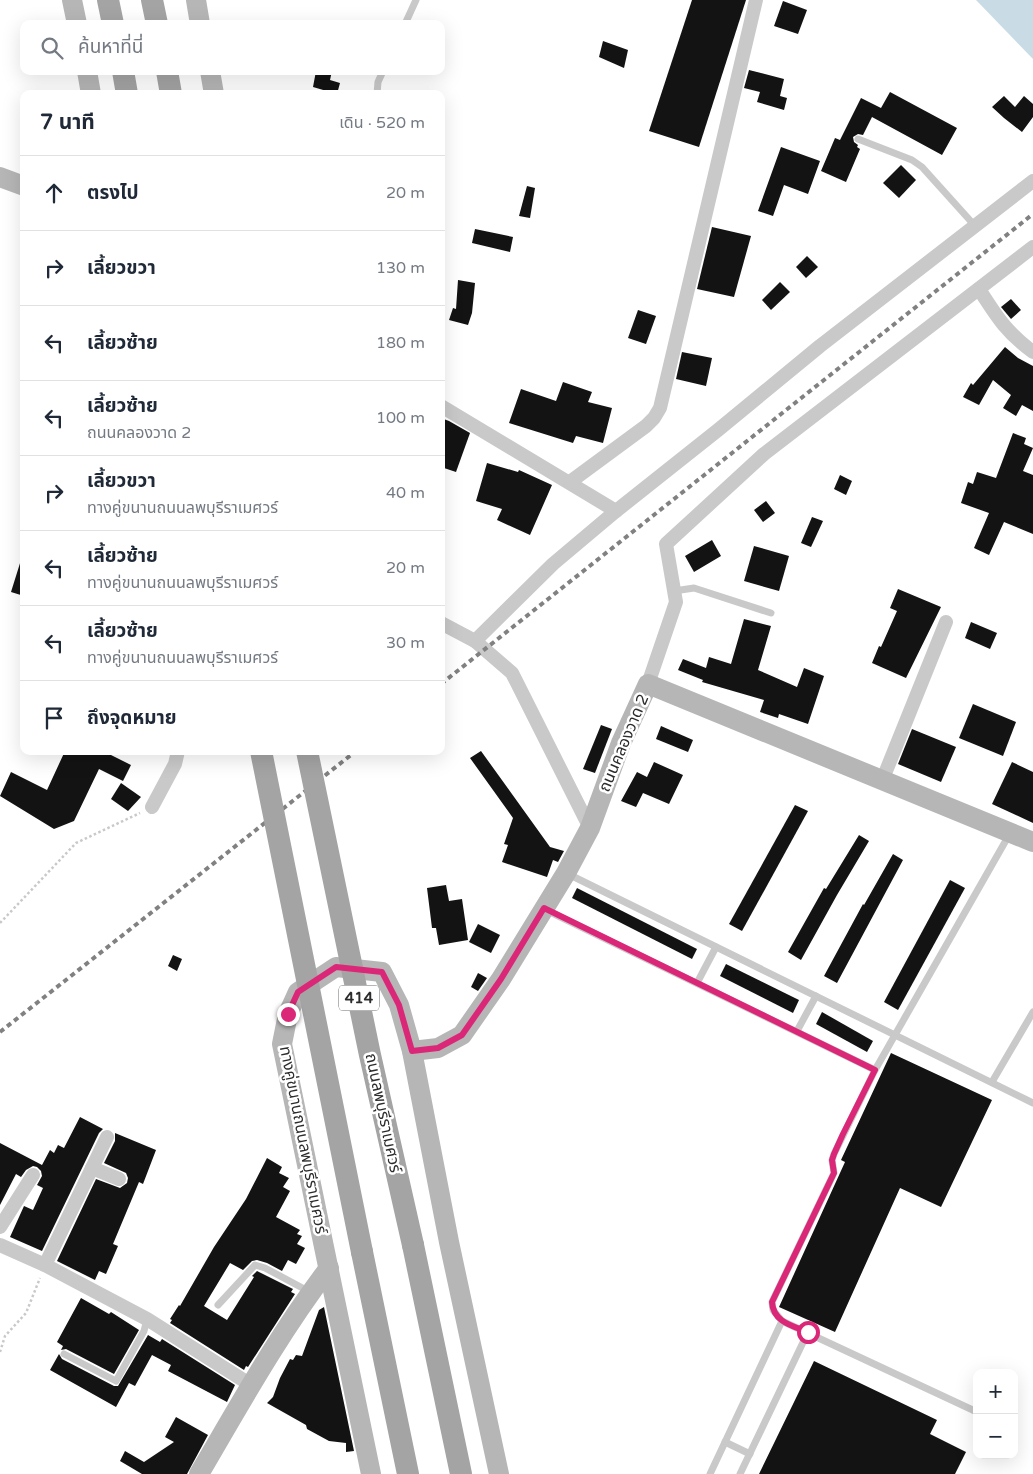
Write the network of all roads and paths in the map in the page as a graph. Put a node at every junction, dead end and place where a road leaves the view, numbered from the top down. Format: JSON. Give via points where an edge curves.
{"nodes":[{"id":1,"x":72,"y":0,"type":"edge"},
{"id":2,"x":108,"y":0,"type":"edge"},
{"id":3,"x":152,"y":0,"type":"edge"},
{"id":4,"x":196,"y":0,"type":"edge"},
{"id":5,"x":416,"y":0,"type":"edge"},
{"id":6,"x":756,"y":0,"type":"edge"},
{"id":7,"x":76,"y":20,"type":"edge"},
{"id":8,"x":112,"y":20,"type":"edge"},
{"id":9,"x":156,"y":20,"type":"edge"},
{"id":10,"x":199,"y":20,"type":"edge"},
{"id":11,"x":407,"y":20,"type":"edge"},
{"id":12,"x":88,"y":75,"type":"edge"},
{"id":13,"x":124,"y":75,"type":"edge"},
{"id":14,"x":168,"y":75,"type":"edge"},
{"id":15,"x":211,"y":75,"type":"edge"},
{"id":16,"x":381,"y":75,"type":"edge"},
{"id":17,"x":91,"y":90,"type":"edge"},
{"id":18,"x":127,"y":90,"type":"edge"},
{"id":19,"x":171,"y":90,"type":"edge"},
{"id":20,"x":213,"y":90,"type":"edge"},
{"id":21,"x":377,"y":90,"type":"edge"},
{"id":22,"x":858,"y":139,"type":"dead end"},
{"id":23,"x":0,"y":177,"type":"edge"},
{"id":24,"x":1033,"y":181,"type":"edge"},
{"id":25,"x":20,"y":184,"type":"edge"},
{"id":26,"x":976,"y":227,"type":"junction"},
{"id":27,"x":1033,"y":247,"type":"edge"},
{"id":28,"x":979,"y":289,"type":"junction"},
{"id":29,"x":1033,"y":352,"type":"edge"},
{"id":30,"x":445,"y":408,"type":"edge"},
{"id":31,"x":570,"y":482,"type":"junction"},
{"id":32,"x":616,"y":511,"type":"junction"},
{"id":33,"x":674,"y":591,"type":"junction"},
{"id":34,"x":771,"y":613,"type":"dead end"},
{"id":35,"x":946,"y":622,"type":"dead end"},
{"id":36,"x":445,"y":625,"type":"edge"},
{"id":37,"x":475,"y":641,"type":"junction"},
{"id":38,"x":648,"y":684,"type":"junction"},
{"id":39,"x":177,"y":755,"type":"edge"},
{"id":40,"x":262,"y":755,"type":"edge"},
{"id":41,"x":308,"y":755,"type":"edge"},
{"id":42,"x":882,"y":781,"type":"junction"},
{"id":43,"x":152,"y":807,"type":"joint"},
{"id":44,"x":590,"y":828,"type":"junction"},
{"id":45,"x":1026,"y":835,"type":"edge"},
{"id":46,"x":566,"y":872,"type":"junction"},
{"id":47,"x":544,"y":908,"type":"junction"},
{"id":48,"x":0,"y":922,"type":"edge"},
{"id":49,"x":716,"y":947,"type":"junction"},
{"id":50,"x":696,"y":983,"type":"junction"},
{"id":51,"x":816,"y":996,"type":"junction"},
{"id":52,"x":1033,"y":1012,"type":"edge"},
{"id":53,"x":797,"y":1032,"type":"junction"},
{"id":54,"x":896,"y":1036,"type":"junction"},
{"id":55,"x":412,"y":1051,"type":"junction"},
{"id":56,"x":875,"y":1070,"type":"junction"},
{"id":57,"x":992,"y":1082,"type":"junction"},
{"id":58,"x":1033,"y":1103,"type":"edge"},
{"id":59,"x":107,"y":1137,"type":"dead end"},
{"id":60,"x":92,"y":1168,"type":"junction"},
{"id":61,"x":33,"y":1175,"type":"dead end"},
{"id":62,"x":119,"y":1179,"type":"dead end"},
{"id":63,"x":0,"y":1227,"type":"edge"},
{"id":64,"x":0,"y":1245,"type":"edge"},
{"id":65,"x":46,"y":1265,"type":"junction"},
{"id":66,"x":329,"y":1268,"type":"junction"},
{"id":67,"x":310,"y":1292,"type":"junction"},
{"id":68,"x":218,"y":1305,"type":"dead end"},
{"id":69,"x":147,"y":1319,"type":"junction"},
{"id":70,"x":782,"y":1321,"type":"junction"},
{"id":71,"x":808,"y":1332,"type":"junction"},
{"id":72,"x":0,"y":1352,"type":"edge"},
{"id":73,"x":64,"y":1354,"type":"dead end"},
{"id":74,"x":250,"y":1384,"type":"junction"},
{"id":75,"x":973,"y":1410,"type":"edge"},
{"id":76,"x":725,"y":1442,"type":"junction"},
{"id":77,"x":750,"y":1454,"type":"junction"},
{"id":78,"x":199,"y":1474,"type":"edge"},
{"id":79,"x":371,"y":1474,"type":"edge"},
{"id":80,"x":408,"y":1474,"type":"edge"},
{"id":81,"x":461,"y":1474,"type":"edge"},
{"id":82,"x":499,"y":1474,"type":"edge"},
{"id":83,"x":710,"y":1474,"type":"edge"},
{"id":84,"x":740,"y":1474,"type":"edge"}],
"edges":[{"from":1,"to":7,"type":"main road"},
{"from":2,"to":8,"type":"main road"},
{"from":3,"to":9,"type":"main road"},
{"from":4,"to":10,"type":"main road"},
{"from":5,"to":11,"type":"lane"},
{"from":6,"to":31,"type":"street","via":[[660,408],[646,426]]},
{"from":12,"to":17,"type":"main road"},
{"from":13,"to":18,"type":"main road"},
{"from":14,"to":19,"type":"main road"},
{"from":15,"to":20,"type":"main road"},
{"from":16,"to":21,"type":"lane"},
{"from":22,"to":26,"type":"lane","via":[[922,167]]},
{"from":23,"to":25,"type":"main road"},
{"from":24,"to":26,"type":"street"},
{"from":26,"to":32,"type":"street","via":[[820,346]]},
{"from":27,"to":28,"type":"street"},
{"from":28,"to":29,"type":"street","via":[[1002,324]]},
{"from":28,"to":33,"type":"street","via":[[764,454],[666,544]]},
{"from":30,"to":31,"type":"street"},
{"from":31,"to":32,"type":"street"},
{"from":32,"to":37,"type":"street","via":[[553,564]]},
{"from":33,"to":34,"type":"lane","via":[[694,588]]},
{"from":33,"to":38,"type":"street","via":[[676,602]]},
{"from":35,"to":42,"type":"street"},
{"from":36,"to":37,"type":"street"},
{"from":37,"to":44,"type":"street","via":[[512,673]]},
{"from":38,"to":42,"type":"main road","name":"ถนนคลองวาด 2"},
{"from":38,"to":44,"type":"main road","name":"ถนนคลองวาด 2","via":[[621,743]]},
{"from":39,"to":43,"type":"street"},
{"from":40,"to":80,"type":"main road","bridge":true},
{"from":41,"to":81,"type":"main road","name":"ถนนลพบุรีราเมศวร์","number":"414","bridge":true},
{"from":42,"to":45,"type":"main road","name":"ถนนคลองวาด 2"},
{"from":43,"to":48,"type":"path","via":[[76,843]]},
{"from":44,"to":46,"type":"main road","name":"ถนนคลองวาด 2"},
{"from":45,"to":54,"type":"lane"},
{"from":46,"to":47,"type":"main road","name":"ถนนคลองวาด 2"},
{"from":46,"to":49,"type":"lane"},
{"from":47,"to":50,"type":"lane"},
{"from":47,"to":55,"type":"main road","name":"ถนนคลองวาด 2","via":[[462,1035],[438,1048]]},
{"from":49,"to":50,"type":"lane"},
{"from":49,"to":51,"type":"lane"},
{"from":50,"to":53,"type":"lane"},
{"from":51,"to":53,"type":"lane"},
{"from":51,"to":54,"type":"lane"},
{"from":52,"to":57,"type":"lane"},
{"from":53,"to":56,"type":"lane"},
{"from":54,"to":56,"type":"lane"},
{"from":54,"to":57,"type":"lane"},
{"from":55,"to":66,"type":"main road","name":"ทางคู่ขนานถนนลพบุรีราเมศวร์","number":"414","via":[[399,1005],[382,972],[336,967],[298,992],[288,1014],[282,1044]]},
{"from":55,"to":82,"type":"main road","name":"ทางคู่ขนานถนนลพบุรีราเมศวร์","number":"414"},
{"from":56,"to":70,"type":"lane","via":[[832,1160],[834,1173],[772,1302],[773,1310]]},
{"from":57,"to":58,"type":"lane"},
{"from":59,"to":60,"type":"street"},
{"from":60,"to":62,"type":"street"},
{"from":60,"to":65,"type":"street"},
{"from":61,"to":63,"type":"street"},
{"from":64,"to":65,"type":"street"},
{"from":65,"to":69,"type":"street"},
{"from":65,"to":72,"type":"path","via":[[26,1314],[5,1336]]},
{"from":66,"to":67,"type":"main road"},
{"from":66,"to":79,"type":"main road","name":"ทางคู่ขนานถนนลพบุรีราเมศวร์","number":"414"},
{"from":67,"to":68,"type":"lane","via":[[266,1268],[254,1266]]},
{"from":67,"to":74,"type":"main road"},
{"from":69,"to":73,"type":"lane","via":[[144,1331],[116,1381]]},
{"from":69,"to":74,"type":"street"},
{"from":70,"to":71,"type":"lane"},
{"from":70,"to":76,"type":"lane"},
{"from":71,"to":75,"type":"lane"},
{"from":71,"to":77,"type":"lane"},
{"from":74,"to":78,"type":"main road"},
{"from":76,"to":77,"type":"lane"},
{"from":76,"to":83,"type":"lane"},
{"from":77,"to":84,"type":"lane"}]}
